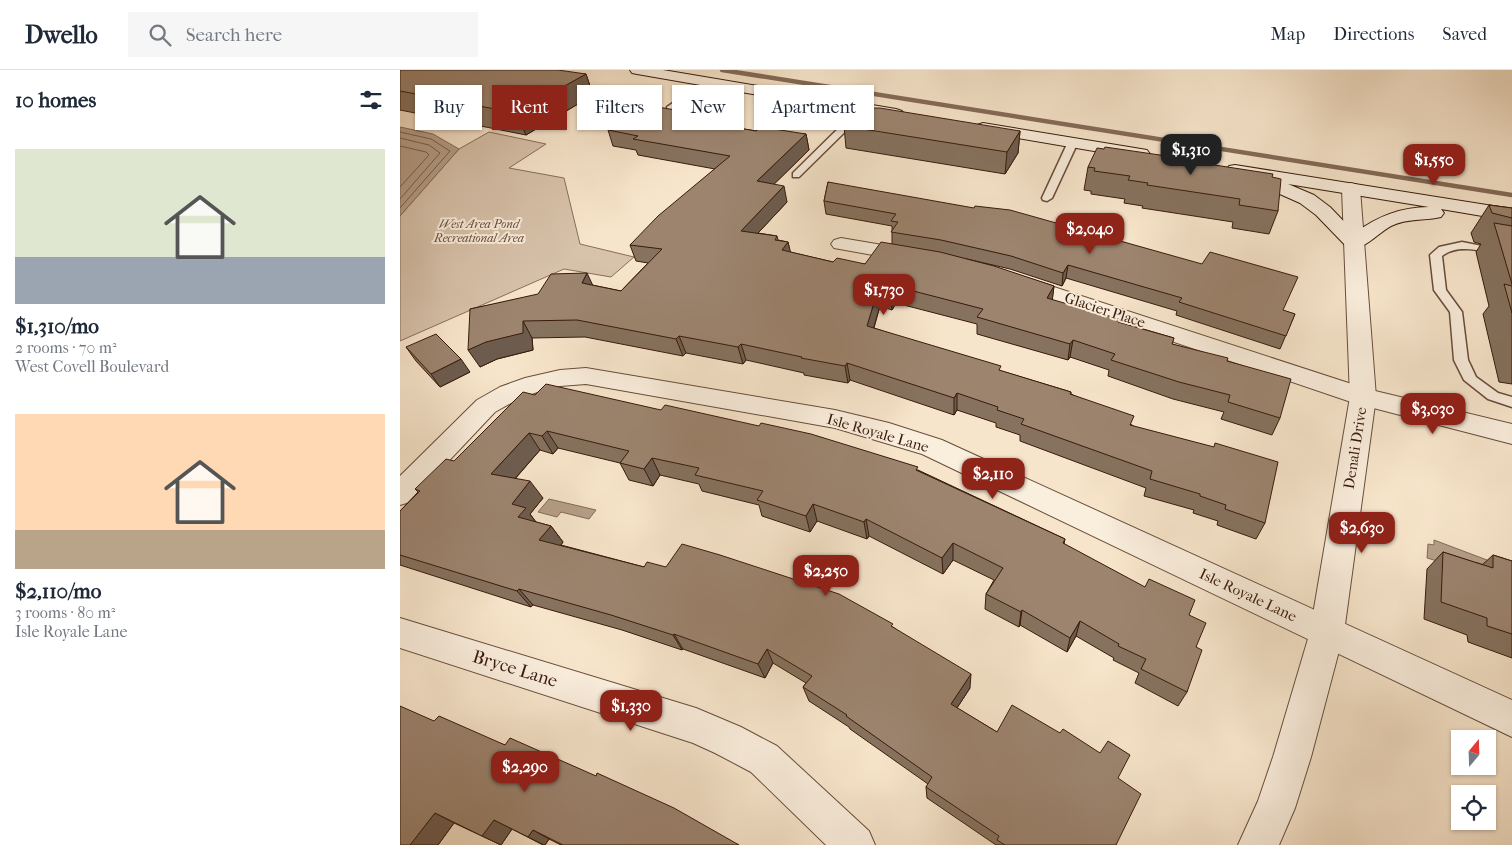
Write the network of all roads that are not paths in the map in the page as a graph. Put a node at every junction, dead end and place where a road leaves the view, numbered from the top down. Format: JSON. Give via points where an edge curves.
{"nodes":[{"id":1,"x":637,"y":70,"type":"edge"},
{"id":2,"x":709,"y":82,"type":"junction"},
{"id":3,"x":754,"y":90,"type":"edge"},
{"id":4,"x":670,"y":109,"type":"edge"},
{"id":5,"x":874,"y":110,"type":"edge"},
{"id":6,"x":911,"y":116,"type":"edge"},
{"id":7,"x":968,"y":126,"type":"edge"},
{"id":8,"x":842,"y":130,"type":"edge"},
{"id":9,"x":1072,"y":142,"type":"junction"},
{"id":10,"x":1159,"y":157,"type":"edge"},
{"id":11,"x":796,"y":175,"type":"dead end"},
{"id":12,"x":1351,"y":189,"type":"junction"},
{"id":13,"x":1047,"y":198,"type":"dead end"},
{"id":14,"x":1511,"y":215,"type":"edge"},
{"id":15,"x":1354,"y":243,"type":"junction"},
{"id":16,"x":841,"y":244,"type":"dead end"},
{"id":17,"x":1512,"y":255,"type":"edge"},
{"id":18,"x":932,"y":260,"type":"edge"},
{"id":19,"x":993,"y":274,"type":"edge"},
{"id":20,"x":1363,"y":397,"type":"junction"},
{"id":21,"x":1512,"y":402,"type":"edge"},
{"id":22,"x":1512,"y":434,"type":"edge"},
{"id":23,"x":400,"y":494,"type":"edge"},
{"id":24,"x":1327,"y":632,"type":"junction"},
{"id":25,"x":400,"y":633,"type":"edge"},
{"id":26,"x":1512,"y":718,"type":"edge"},
{"id":27,"x":855,"y":845,"type":"edge"},
{"id":28,"x":1258,"y":845,"type":"edge"}],
"edges":[{"from":1,"to":2,"type":"street"},
{"from":2,"to":3,"type":"street"},
{"from":2,"to":4,"type":"lane"},
{"from":5,"to":6,"type":"street"},
{"from":7,"to":9,"type":"street"},
{"from":8,"to":11,"type":"lane"},
{"from":9,"to":10,"type":"street"},
{"from":9,"to":13,"type":"lane"},
{"from":12,"to":14,"type":"street"},
{"from":12,"to":15,"type":"street","name":"Denali Drive"},
{"from":12,"to":15,"type":"street","via":[[1215,168],[1307,199]]},
{"from":14,"to":15,"type":"street","via":[[1400,215],[1386,220]]},
{"from":15,"to":20,"type":"street","name":"Denali Drive"},
{"from":16,"to":18,"type":"street"},
{"from":17,"to":21,"type":"lane","via":[[1465,246],[1450,246],[1436,255],[1440,290],[1456,312],[1461,360],[1470,380],[1493,396]]},
{"from":19,"to":20,"type":"street","name":"Glacier Place"},
{"from":20,"to":22,"type":"street","name":"Glacier Place"},
{"from":20,"to":24,"type":"street","name":"Denali Drive"},
{"from":23,"to":24,"type":"street","name":"Isle Royale Lane","via":[[486,406],[534,384],[586,376],[836,419],[889,433],[932,448]]},
{"from":24,"to":26,"type":"street","name":"Isle Royale Lane"},
{"from":24,"to":28,"type":"street","name":"Denali Drive","via":[[1292,757]]},
{"from":25,"to":27,"type":"street","name":"Bryce Lane","via":[[696,726],[728,740],[764,759]]}]}
